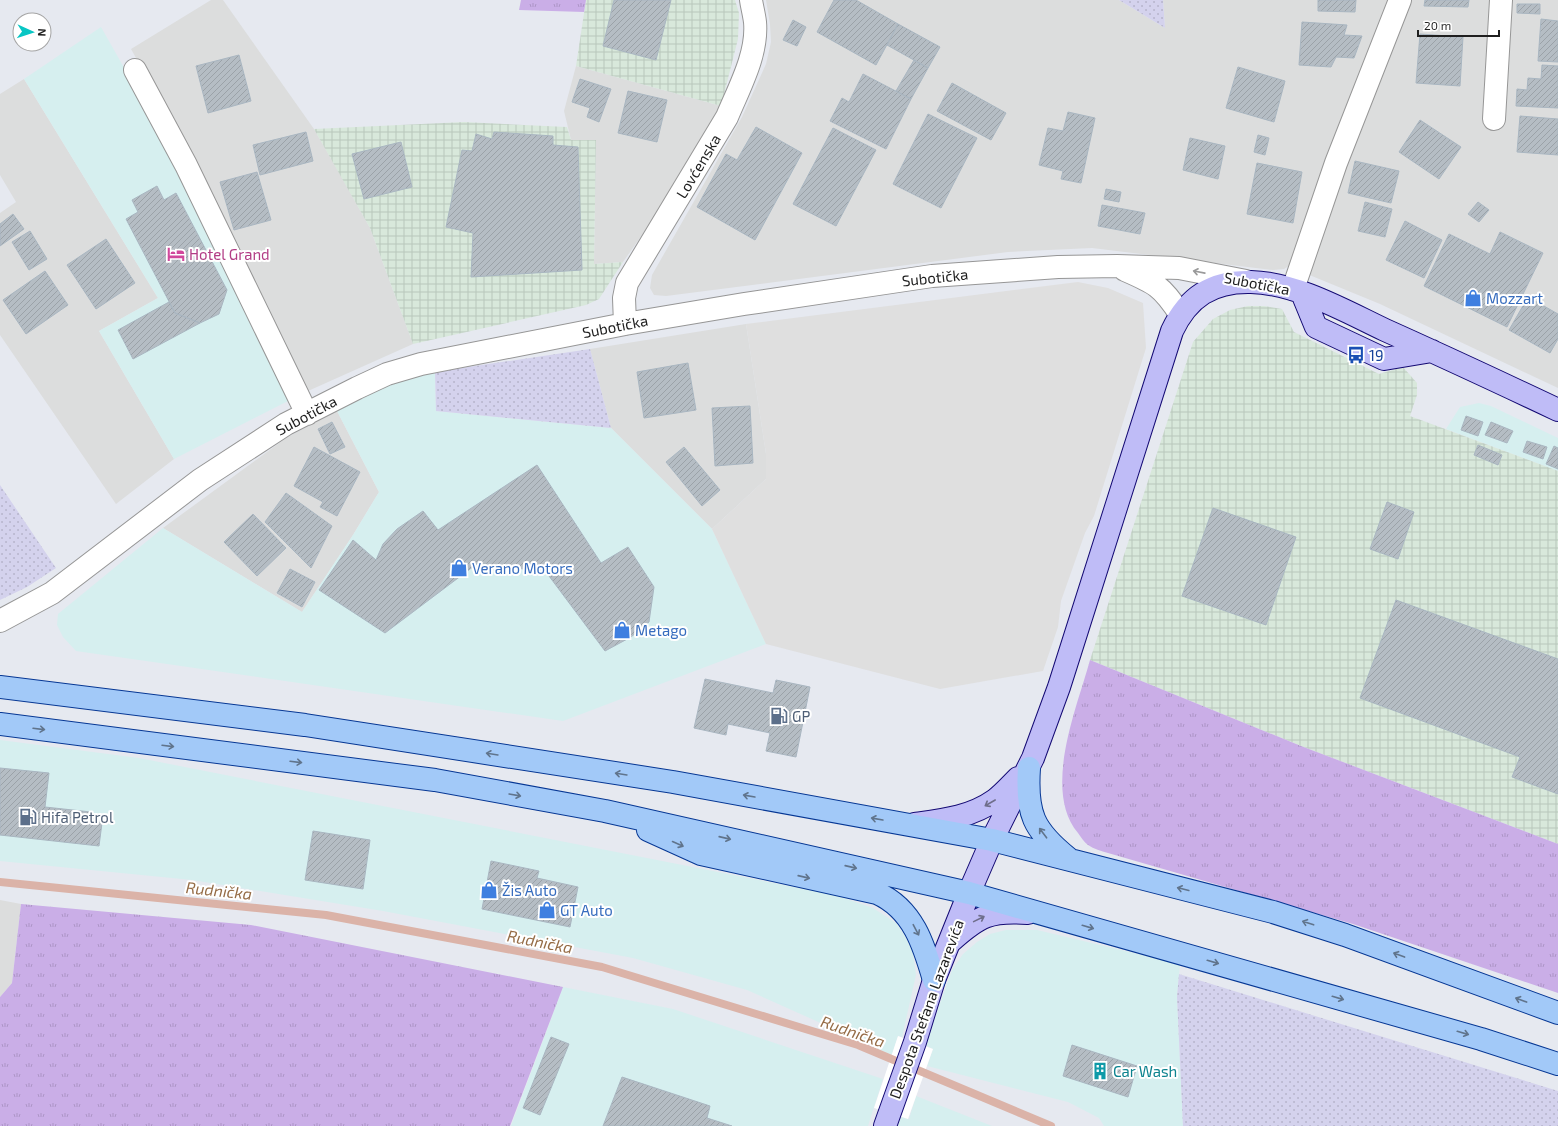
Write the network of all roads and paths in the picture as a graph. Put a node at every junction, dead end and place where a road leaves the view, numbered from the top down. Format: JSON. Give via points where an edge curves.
{"nodes":[{"id":1,"x":751,"y":0,"type":"edge"},
{"id":2,"x":1400,"y":0,"type":"edge"},
{"id":3,"x":1501,"y":0,"type":"edge"},
{"id":4,"x":135,"y":70,"type":"dead end"},
{"id":5,"x":1494,"y":119,"type":"dead end"},
{"id":6,"x":1117,"y":266,"type":"junction"},
{"id":7,"x":1251,"y":282,"type":"junction"},
{"id":8,"x":1297,"y":291,"type":"junction"},
{"id":9,"x":1180,"y":314,"type":"junction"},
{"id":10,"x":625,"y":324,"type":"junction"},
{"id":11,"x":1558,"y":410,"type":"edge"},
{"id":12,"x":307,"y":414,"type":"junction"},
{"id":13,"x":0,"y":621,"type":"edge"},
{"id":14,"x":0,"y":687,"type":"edge"},
{"id":15,"x":0,"y":724,"type":"edge"},
{"id":16,"x":1029,"y":768,"type":"junction"},
{"id":17,"x":605,"y":811,"type":"junction"},
{"id":18,"x":915,"y":824,"type":"junction"},
{"id":19,"x":992,"y":840,"type":"junction"},
{"id":20,"x":1070,"y":860,"type":"junction"},
{"id":21,"x":969,"y":893,"type":"junction"},
{"id":22,"x":1050,"y":915,"type":"junction"},
{"id":23,"x":949,"y":943,"type":"junction"},
{"id":24,"x":934,"y":980,"type":"junction"},
{"id":25,"x":1558,"y":1013,"type":"edge"},
{"id":26,"x":1558,"y":1064,"type":"edge"},
{"id":27,"x":887,"y":1120,"type":"edge"}],
"edges":[{"from":1,"to":10,"type":"street","name":"Lovćenska","via":[[755,23],[749,62],[727,117],[627,283]]},
{"from":2,"to":8,"type":"street","via":[[1336,163]]},
{"from":3,"to":5,"type":"street"},
{"from":4,"to":12,"type":"street","via":[[186,165]]},
{"from":7,"to":6,"type":"street","name":"Subotička","one_way":true,"via":[[1179,268]]},
{"from":6,"to":9,"type":"street","via":[[1157,285]]},
{"from":6,"to":10,"type":"street","name":"Subotička","via":[[1058,267],[932,276]]},
{"from":7,"to":8,"type":"street","name":"Subotička"},
{"from":7,"to":9,"type":"street","via":[[1207,291],[1191,302]]},
{"from":8,"to":11,"type":"street","name":"Subotička"},
{"from":9,"to":16,"type":"street","name":"Despota Stefana Lazarevića","via":[[1172,331],[1059,687]]},
{"from":10,"to":12,"type":"street","name":"Subotička","via":[[421,364],[387,374]]},
{"from":12,"to":13,"type":"street","name":"Subotička","via":[[286,424],[200,480],[52,593]]},
{"from":18,"to":14,"type":"main road","one_way":true,"via":[[673,782],[305,725]]},
{"from":15,"to":17,"type":"main road","one_way":true,"via":[[435,780]]},
{"from":16,"to":18,"type":"street","one_way":true,"via":[[995,800],[977,810],[957,818]]},
{"from":16,"to":19,"type":"street","name":"Despota Stefana Lazarevića"},
{"from":20,"to":16,"type":"main road","one_way":true,"via":[[1054,847],[1037,825],[1030,810]]},
{"from":17,"to":21,"type":"main road","one_way":true},
{"from":17,"to":24,"type":"main road","one_way":true,"via":[[701,854],[877,893],[889,899],[906,914],[915,928]]},
{"from":18,"to":19,"type":"main road"},
{"from":19,"to":20,"type":"main road"},
{"from":19,"to":21,"type":"street","name":"Despota Stefana Lazarevića"},
{"from":25,"to":20,"type":"main road","one_way":true,"via":[[1345,935],[1274,912]]},
{"from":21,"to":22,"type":"main road"},
{"from":21,"to":23,"type":"street","name":"Despota Stefana Lazarevića"},
{"from":23,"to":22,"type":"street","one_way":true,"via":[[972,922],[988,915],[1002,912]]},
{"from":22,"to":26,"type":"main road","one_way":true,"via":[[1481,1039]]},
{"from":23,"to":24,"type":"street","name":"Despota Stefana Lazarevića"},
{"from":24,"to":27,"type":"street","name":"Despota Stefana Lazarevića"}]}
